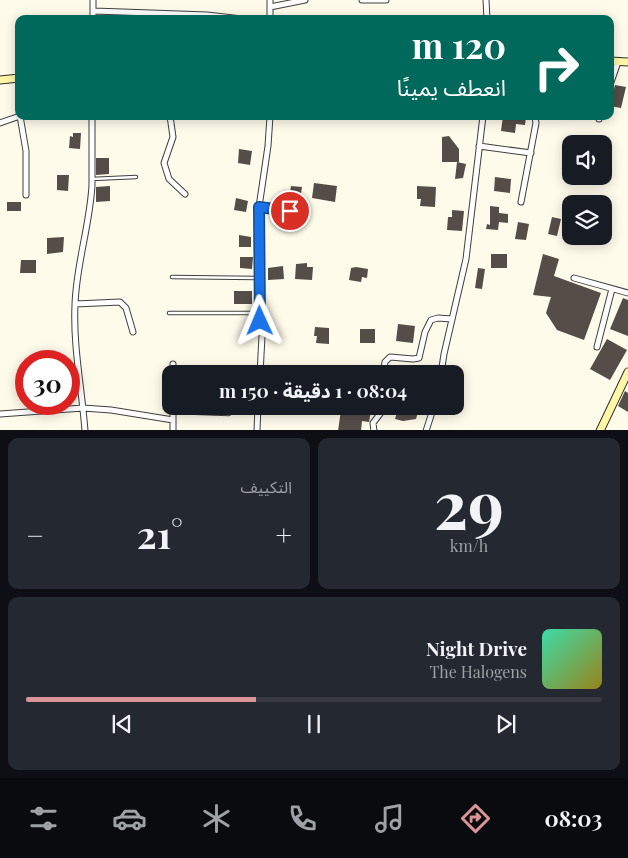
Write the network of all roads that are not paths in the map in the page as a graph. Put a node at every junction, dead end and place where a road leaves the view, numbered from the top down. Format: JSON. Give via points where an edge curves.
{"nodes":[{"id":1,"x":93,"y":0,"type":"edge"},
{"id":2,"x":270,"y":0,"type":"edge"},
{"id":3,"x":305,"y":0,"type":"edge"},
{"id":4,"x":362,"y":0,"type":"edge"},
{"id":5,"x":386,"y":0,"type":"edge"},
{"id":6,"x":486,"y":0,"type":"edge"},
{"id":7,"x":270,"y":6,"type":"junction"},
{"id":8,"x":94,"y":11,"type":"junction"},
{"id":9,"x":94,"y":15,"type":"edge"},
{"id":10,"x":207,"y":15,"type":"edge"},
{"id":11,"x":270,"y":15,"type":"edge"},
{"id":12,"x":486,"y":15,"type":"edge"},
{"id":13,"x":614,"y":61,"type":"edge"},
{"id":14,"x":628,"y":62,"type":"edge"},
{"id":15,"x":15,"y":78,"type":"edge"},
{"id":16,"x":0,"y":80,"type":"edge"},
{"id":17,"x":15,"y":118,"type":"edge"},
{"id":18,"x":21,"y":120,"type":"edge"},
{"id":19,"x":92,"y":120,"type":"edge"},
{"id":20,"x":171,"y":120,"type":"edge"},
{"id":21,"x":270,"y":120,"type":"edge"},
{"id":22,"x":482,"y":120,"type":"edge"},
{"id":23,"x":535,"y":120,"type":"edge"},
{"id":24,"x":0,"y":123,"type":"edge"},
{"id":25,"x":479,"y":146,"type":"junction"},
{"id":26,"x":531,"y":153,"type":"junction"},
{"id":27,"x":136,"y":177,"type":"dead end"},
{"id":28,"x":91,"y":179,"type":"junction"},
{"id":29,"x":185,"y":194,"type":"dead end"},
{"id":30,"x":26,"y":195,"type":"dead end"},
{"id":31,"x":521,"y":202,"type":"dead end"},
{"id":32,"x":259,"y":207,"type":"junction"},
{"id":33,"x":306,"y":212,"type":"dead end"},
{"id":34,"x":172,"y":277,"type":"dead end"},
{"id":35,"x":260,"y":278,"type":"junction"},
{"id":36,"x":574,"y":278,"type":"dead end"},
{"id":37,"x":612,"y":289,"type":"junction"},
{"id":38,"x":628,"y":293,"type":"edge"},
{"id":39,"x":74,"y":304,"type":"junction"},
{"id":40,"x":169,"y":313,"type":"dead end"},
{"id":41,"x":259,"y":313,"type":"junction"},
{"id":42,"x":452,"y":319,"type":"junction"},
{"id":43,"x":133,"y":332,"type":"dead end"},
{"id":44,"x":597,"y":347,"type":"dead end"},
{"id":45,"x":260,"y":365,"type":"edge"},
{"id":46,"x":384,"y":365,"type":"edge"},
{"id":47,"x":443,"y":365,"type":"edge"},
{"id":48,"x":628,"y":372,"type":"edge"},
{"id":49,"x":83,"y":408,"type":"junction"},
{"id":50,"x":0,"y":414,"type":"edge"},
{"id":51,"x":174,"y":415,"type":"edge"},
{"id":52,"x":258,"y":415,"type":"edge"},
{"id":53,"x":379,"y":415,"type":"edge"},
{"id":54,"x":431,"y":415,"type":"edge"},
{"id":55,"x":174,"y":420,"type":"junction"},
{"id":56,"x":85,"y":430,"type":"edge"},
{"id":57,"x":174,"y":430,"type":"edge"},
{"id":58,"x":257,"y":430,"type":"edge"},
{"id":59,"x":374,"y":430,"type":"edge"},
{"id":60,"x":426,"y":430,"type":"edge"},
{"id":61,"x":600,"y":430,"type":"edge"}],
"edges":[{"from":1,"to":8,"type":"street"},
{"from":2,"to":7,"type":"street"},
{"from":3,"to":7,"type":"street"},
{"from":4,"to":5,"type":"street"},
{"from":6,"to":12,"type":"street"},
{"from":7,"to":11,"type":"street"},
{"from":8,"to":9,"type":"street"},
{"from":8,"to":10,"type":"street"},
{"from":13,"to":14,"type":"street"},
{"from":15,"to":16,"type":"street"},
{"from":17,"to":24,"type":"street"},
{"from":18,"to":30,"type":"street","via":[[26,151]]},
{"from":19,"to":28,"type":"street"},
{"from":20,"to":29,"type":"street","via":[[173,137],[164,163],[170,179]]},
{"from":21,"to":32,"type":"street"},
{"from":22,"to":25,"type":"street"},
{"from":23,"to":26,"type":"street"},
{"from":25,"to":26,"type":"street"},
{"from":25,"to":42,"type":"street","via":[[466,259]]},
{"from":26,"to":31,"type":"street"},
{"from":27,"to":28,"type":"lane"},
{"from":28,"to":39,"type":"street"},
{"from":32,"to":33,"type":"street"},
{"from":32,"to":35,"type":"street"},
{"from":34,"to":35,"type":"lane"},
{"from":35,"to":41,"type":"street"},
{"from":36,"to":37,"type":"street"},
{"from":37,"to":38,"type":"street"},
{"from":37,"to":44,"type":"street"},
{"from":39,"to":43,"type":"street","via":[[120,302],[126,308]]},
{"from":39,"to":49,"type":"street"},
{"from":40,"to":41,"type":"lane"},
{"from":41,"to":45,"type":"street","via":[[262,331]]},
{"from":42,"to":46,"type":"street","via":[[431,320],[419,358],[390,358]]},
{"from":42,"to":47,"type":"street"},
{"from":48,"to":61,"type":"street"},
{"from":49,"to":50,"type":"street"},
{"from":49,"to":55,"type":"street"},
{"from":49,"to":56,"type":"street"},
{"from":51,"to":55,"type":"street"},
{"from":52,"to":58,"type":"street"},
{"from":53,"to":59,"type":"street","via":[[373,423]]},
{"from":54,"to":60,"type":"street"},
{"from":55,"to":57,"type":"street"}]}
